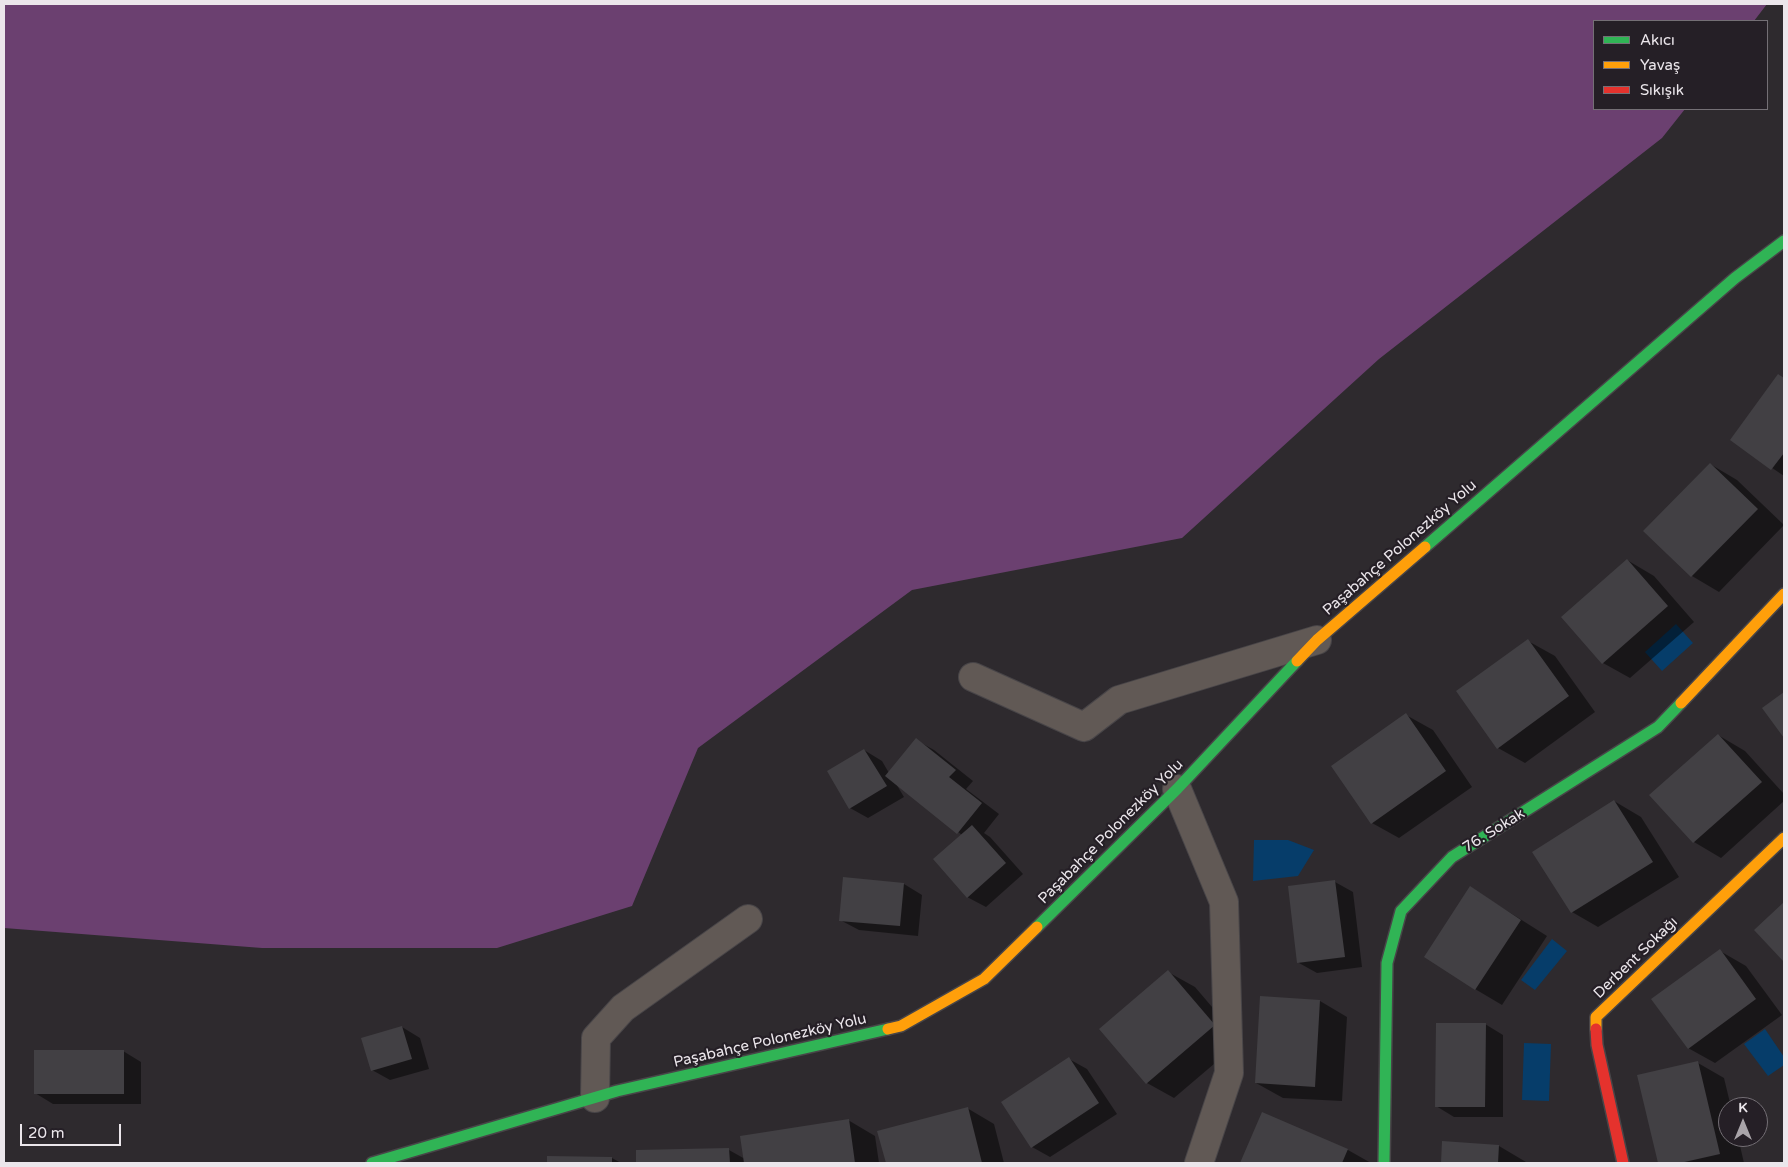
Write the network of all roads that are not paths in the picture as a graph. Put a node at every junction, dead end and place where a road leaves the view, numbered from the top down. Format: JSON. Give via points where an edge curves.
{"nodes":[{"id":1,"x":1781,"y":236,"type":"edge"},
{"id":2,"x":1784,"y":252,"type":"edge"},
{"id":3,"x":1735,"y":278,"type":"junction"},
{"id":4,"x":1784,"y":594,"type":"edge"},
{"id":5,"x":1316,"y":640,"type":"junction"},
{"id":6,"x":973,"y":677,"type":"dead end"},
{"id":7,"x":1177,"y":789,"type":"junction"},
{"id":8,"x":1784,"y":838,"type":"edge"},
{"id":9,"x":748,"y":919,"type":"dead end"},
{"id":10,"x":595,"y":1098,"type":"junction"},
{"id":11,"x":372,"y":1163,"type":"edge"},
{"id":12,"x":1199,"y":1163,"type":"edge"},
{"id":13,"x":1384,"y":1163,"type":"edge"},
{"id":14,"x":1623,"y":1163,"type":"edge"}],
"edges":[{"from":1,"to":3,"type":"main road"},
{"from":2,"to":3,"type":"main road"},
{"from":3,"to":5,"type":"main road","name":"Paşabahçe Polonezköy Yolu"},
{"from":4,"to":13,"type":"main road","name":"76. Sokak","via":[[1658,727],[1452,857],[1401,911],[1387,963]]},
{"from":5,"to":6,"type":"street","via":[[1119,700],[1084,727]]},
{"from":5,"to":7,"type":"main road","name":"Paşabahçe Polonezköy Yolu"},
{"from":7,"to":10,"type":"main road","name":"Paşabahçe Polonezköy Yolu","via":[[984,979],[901,1026]]},
{"from":7,"to":12,"type":"street","via":[[1224,902],[1228,1072]]},
{"from":8,"to":14,"type":"main road","name":"Derbent Sokağı","via":[[1596,1018],[1597,1045]]},
{"from":9,"to":10,"type":"street","via":[[623,1008],[596,1038]]},
{"from":10,"to":11,"type":"main road","name":"Paşabahçe Polonezköy Yolu"}]}
